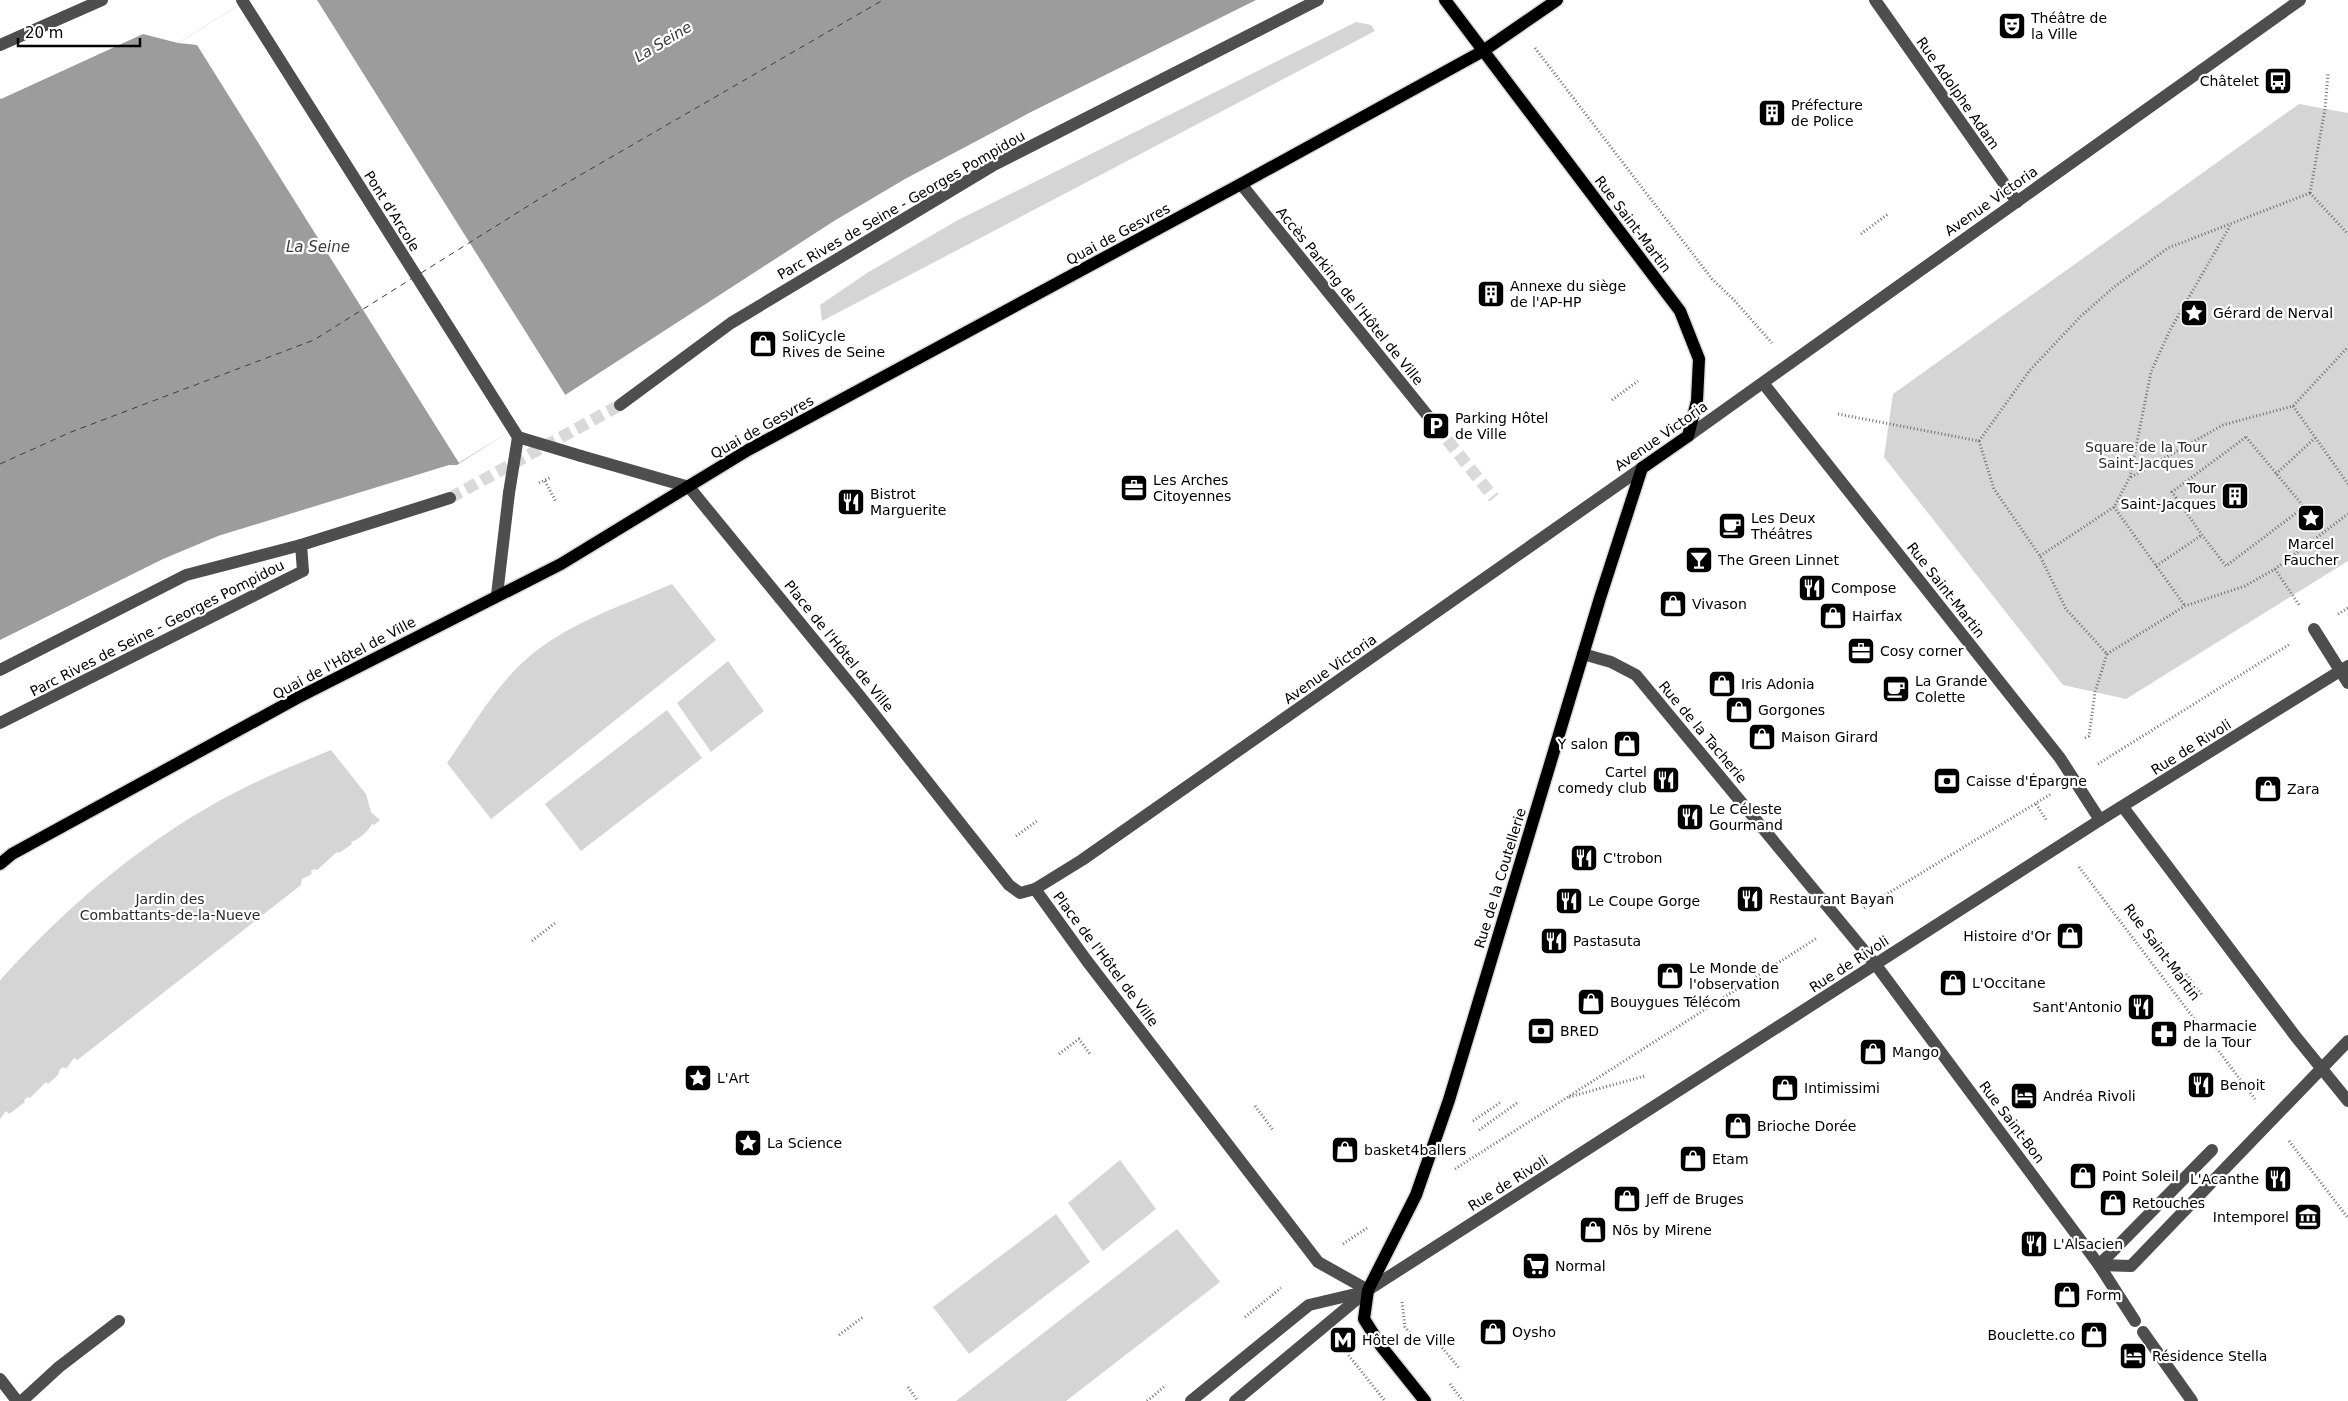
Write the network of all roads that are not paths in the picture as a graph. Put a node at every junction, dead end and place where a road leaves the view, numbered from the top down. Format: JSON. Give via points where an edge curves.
{"nodes":[{"id":1,"x":102,"y":0,"type":"edge"},
{"id":2,"x":1318,"y":0,"type":"edge"},
{"id":3,"x":1445,"y":0,"type":"edge"},
{"id":4,"x":1557,"y":0,"type":"edge"},
{"id":5,"x":1875,"y":0,"type":"edge"},
{"id":6,"x":2300,"y":0,"type":"edge"},
{"id":7,"x":242,"y":1,"type":"edge"},
{"id":8,"x":0,"y":45,"type":"edge"},
{"id":9,"x":1483,"y":51,"type":"junction"},
{"id":10,"x":1241,"y":184,"type":"junction"},
{"id":11,"x":2017,"y":202,"type":"junction"},
{"id":12,"x":1763,"y":383,"type":"junction"},
{"id":13,"x":620,"y":404,"type":"tunnel mouth"},
{"id":14,"x":1436,"y":426,"type":"tunnel mouth"},
{"id":15,"x":1688,"y":436,"type":"junction"},
{"id":16,"x":518,"y":437,"type":"junction"},
{"id":17,"x":1642,"y":468,"type":"junction"},
{"id":18,"x":689,"y":487,"type":"junction"},
{"id":19,"x":450,"y":498,"type":"tunnel mouth"},
{"id":20,"x":301,"y":545,"type":"junction"},
{"id":21,"x":496,"y":595,"type":"junction"},
{"id":22,"x":2314,"y":629,"type":"road end"},
{"id":23,"x":1583,"y":654,"type":"junction"},
{"id":24,"x":2344,"y":669,"type":"edge"},
{"id":25,"x":0,"y":670,"type":"edge"},
{"id":26,"x":2348,"y":683,"type":"edge"},
{"id":27,"x":0,"y":723,"type":"edge"},
{"id":28,"x":2123,"y":806,"type":"junction"},
{"id":29,"x":2100,"y":820,"type":"junction"},
{"id":30,"x":6,"y":855,"type":"edge"},
{"id":31,"x":0,"y":864,"type":"edge"},
{"id":32,"x":1034,"y":888,"type":"junction"},
{"id":33,"x":1860,"y":945,"type":"joint"},
{"id":34,"x":1876,"y":965,"type":"junction"},
{"id":35,"x":2348,"y":1041,"type":"edge"},
{"id":36,"x":2322,"y":1068,"type":"junction"},
{"id":37,"x":2348,"y":1101,"type":"edge"},
{"id":38,"x":2212,"y":1150,"type":"dead end"},
{"id":39,"x":2099,"y":1265,"type":"junction"},
{"id":40,"x":1368,"y":1290,"type":"junction"},
{"id":41,"x":119,"y":1321,"type":"dead end"},
{"id":42,"x":2136,"y":1321,"type":"dead end"},
{"id":43,"x":2143,"y":1332,"type":"dead end"},
{"id":44,"x":0,"y":1379,"type":"edge"},
{"id":45,"x":17,"y":1401,"type":"edge"},
{"id":46,"x":22,"y":1401,"type":"edge"},
{"id":47,"x":1191,"y":1401,"type":"edge"},
{"id":48,"x":1235,"y":1401,"type":"edge"},
{"id":49,"x":1425,"y":1401,"type":"edge"},
{"id":50,"x":2192,"y":1401,"type":"edge"}],
"edges":[{"from":1,"to":8,"type":"street"},
{"from":2,"to":13,"type":"street","name":"Parc Rives de Seine - Georges Pompidou","via":[[992,166],[731,323]]},
{"from":3,"to":9,"type":"main road","name":"Rue Saint-Martin"},
{"from":4,"to":9,"type":"main road","name":"Quai de Gesvres"},
{"from":5,"to":11,"type":"street","name":"Rue Adolphe Adam"},
{"from":6,"to":11,"type":"street","name":"Avenue Victoria"},
{"from":7,"to":16,"type":"street","name":"Pont d'Arcole"},
{"from":9,"to":10,"type":"main road","name":"Quai de Gesvres"},
{"from":9,"to":15,"type":"main road","name":"Rue Saint-Martin","via":[[1680,311],[1699,359],[1697,401]]},
{"from":10,"to":14,"type":"street","name":"Accès Parking de l'Hôtel de Ville"},
{"from":10,"to":18,"type":"main road","name":"Quai de Gesvres","via":[[748,450]]},
{"from":11,"to":12,"type":"street","name":"Avenue Victoria"},
{"from":12,"to":15,"type":"street","name":"Avenue Victoria"},
{"from":12,"to":29,"type":"street","name":"Rue Saint-Martin","via":[[2060,758]]},
{"from":15,"to":17,"type":"main road","name":"Avenue Victoria"},
{"from":16,"to":18,"type":"street","bridge":true},
{"from":16,"to":21,"type":"street","bridge":true},
{"from":17,"to":23,"type":"main road","name":"Rue de la Coutellerie"},
{"from":17,"to":32,"type":"street","name":"Avenue Victoria","via":[[1082,860]]},
{"from":18,"to":21,"type":"main road","name":"Quai de l'Hôtel de Ville","via":[[560,564]]},
{"from":18,"to":32,"type":"street","name":"Place de l'Hôtel de Ville","via":[[1009,885],[1020,893]]},
{"from":19,"to":20,"type":"street","name":"Parc Rives de Seine - Georges Pompidou"},
{"from":20,"to":25,"type":"street","name":"Parc Rives de Seine - Georges Pompidou","via":[[186,575]]},
{"from":20,"to":27,"type":"street","name":"Parc Rives de Seine - Georges Pompidou","via":[[303,571]]},
{"from":21,"to":30,"type":"main road","name":"Quai de l'Hôtel de Ville"},
{"from":22,"to":24,"type":"street"},
{"from":23,"to":33,"type":"street","name":"Rue de la Tacherie","via":[[1611,662],[1636,675]]},
{"from":23,"to":40,"type":"main road","name":"Rue de la Coutellerie","via":[[1449,1100],[1416,1195]]},
{"from":24,"to":26,"type":"street"},
{"from":24,"to":28,"type":"street","name":"Rue de Rivoli"},
{"from":28,"to":29,"type":"street","name":"Rue de Rivoli"},
{"from":28,"to":36,"type":"street"},
{"from":29,"to":34,"type":"street","name":"Rue de Rivoli"},
{"from":30,"to":31,"type":"main road","name":"Quai de l'Hôtel de Ville"},
{"from":32,"to":40,"type":"street","name":"Place de l'Hôtel de Ville","via":[[1318,1262]]},
{"from":33,"to":34,"type":"street","name":"Rue Saint-Bon"},
{"from":34,"to":39,"type":"street","name":"Rue Saint-Bon"},
{"from":34,"to":40,"type":"street","name":"Rue de Rivoli"},
{"from":35,"to":36,"type":"street"},
{"from":36,"to":37,"type":"street"},
{"from":36,"to":39,"type":"street","via":[[2131,1266]]},
{"from":38,"to":39,"type":"street"},
{"from":39,"to":42,"type":"street","name":"Rue Saint-Bon"},
{"from":40,"to":47,"type":"street","name":"Rue de Rivoli","via":[[1309,1305]]},
{"from":40,"to":48,"type":"street","name":"Rue de Rivoli"},
{"from":40,"to":49,"type":"main road","name":"Rue de la Coutellerie","via":[[1364,1319]]},
{"from":41,"to":46,"type":"street","via":[[59,1367]]},
{"from":43,"to":50,"type":"street"},
{"from":44,"to":45,"type":"street"}]}
